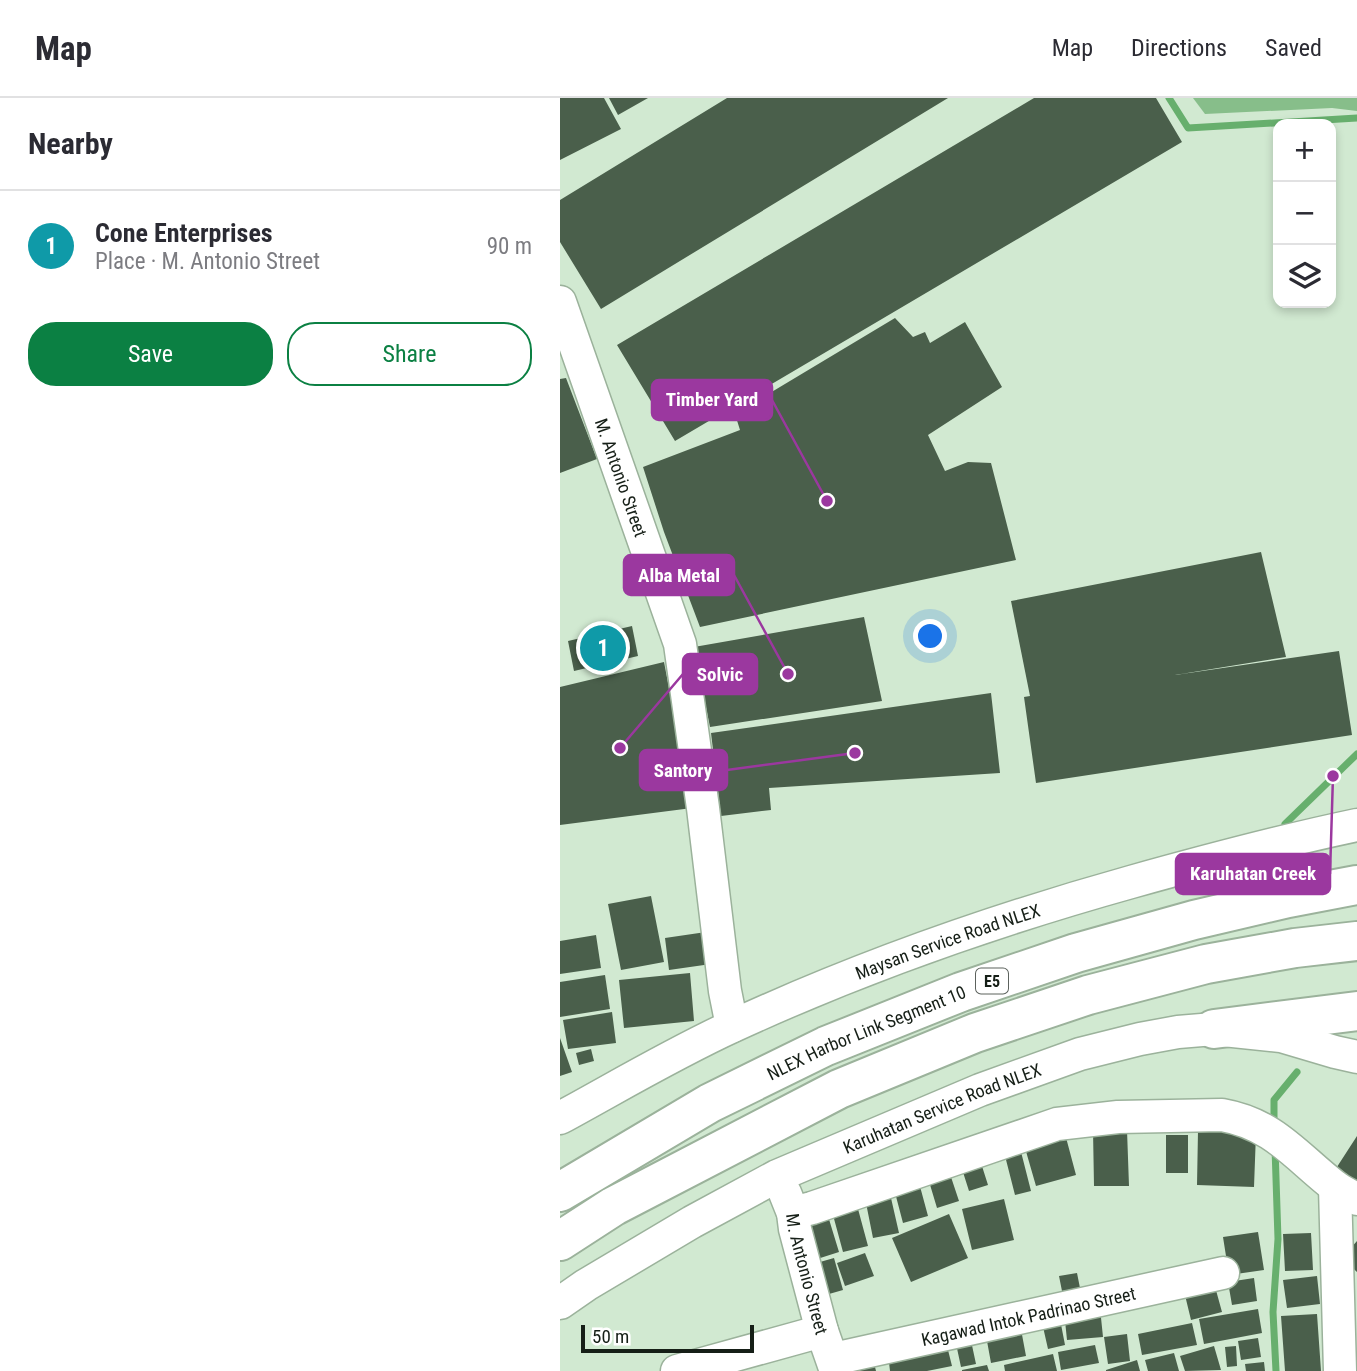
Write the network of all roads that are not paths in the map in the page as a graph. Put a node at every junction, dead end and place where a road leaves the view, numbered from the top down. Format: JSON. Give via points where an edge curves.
{"nodes":[{"id":1,"x":560,"y":302,"type":"edge"},
{"id":2,"x":1357,"y":825,"type":"edge"},
{"id":3,"x":1357,"y":884,"type":"edge"},
{"id":4,"x":1357,"y":941,"type":"edge"},
{"id":5,"x":1357,"y":1011,"type":"edge"},
{"id":6,"x":732,"y":1026,"type":"junction"},
{"id":7,"x":1214,"y":1029,"type":"junction"},
{"id":8,"x":1357,"y":1057,"type":"edge"},
{"id":9,"x":560,"y":1118,"type":"edge"},
{"id":10,"x":777,"y":1176,"type":"junction"},
{"id":11,"x":560,"y":1192,"type":"edge"},
{"id":12,"x":1346,"y":1193,"type":"edge"},
{"id":13,"x":793,"y":1213,"type":"junction"},
{"id":14,"x":560,"y":1241,"type":"edge"},
{"id":15,"x":1223,"y":1273,"type":"dead end"},
{"id":16,"x":573,"y":1284,"type":"edge"},
{"id":17,"x":560,"y":1303,"type":"edge"},
{"id":18,"x":830,"y":1353,"type":"edge"},
{"id":19,"x":677,"y":1371,"type":"edge"},
{"id":20,"x":1340,"y":1371,"type":"edge"}],
"edges":[{"from":1,"to":6,"type":"street","name":"M. Antonio Street","via":[[680,644]]},
{"from":2,"to":6,"type":"street","name":"Maysan Service Road NLEX","via":[[1211,859],[1061,902],[945,940]]},
{"from":3,"to":11,"type":"highway","name":"NLEX Harbor Link Segment 10","number":"E5","via":[[1194,920],[961,992],[826,1046],[710,1103]]},
{"from":4,"to":14,"type":"highway","via":[[1206,964],[1088,995],[975,1032],[839,1089],[614,1206]]},
{"from":5,"to":7,"type":"highway"},
{"from":6,"to":9,"type":"street","name":"Maysan Service Road NLEX"},
{"from":7,"to":8,"type":"street","name":"Karuhatan Service Road NLEX","via":[[1281,1036]]},
{"from":7,"to":10,"type":"street","name":"Karuhatan Service Road NLEX","via":[[1140,1039],[1080,1054],[980,1090]]},
{"from":10,"to":13,"type":"street","name":"M. Antonio Street"},
{"from":10,"to":16,"type":"street","name":"Karuhatan Service Road NLEX"},
{"from":12,"to":13,"type":"street","via":[[1277,1137],[1238,1118],[1118,1116],[1057,1124]]},
{"from":12,"to":20,"type":"street"},
{"from":13,"to":18,"type":"street","name":"M. Antonio Street"},
{"from":15,"to":18,"type":"street","name":"Kagawad Intok Padrinao Street"},
{"from":16,"to":17,"type":"street","name":"Karuhatan Service Road NLEX"},
{"from":18,"to":19,"type":"street","name":"Kagawad Intok Padrinao Street"}]}
